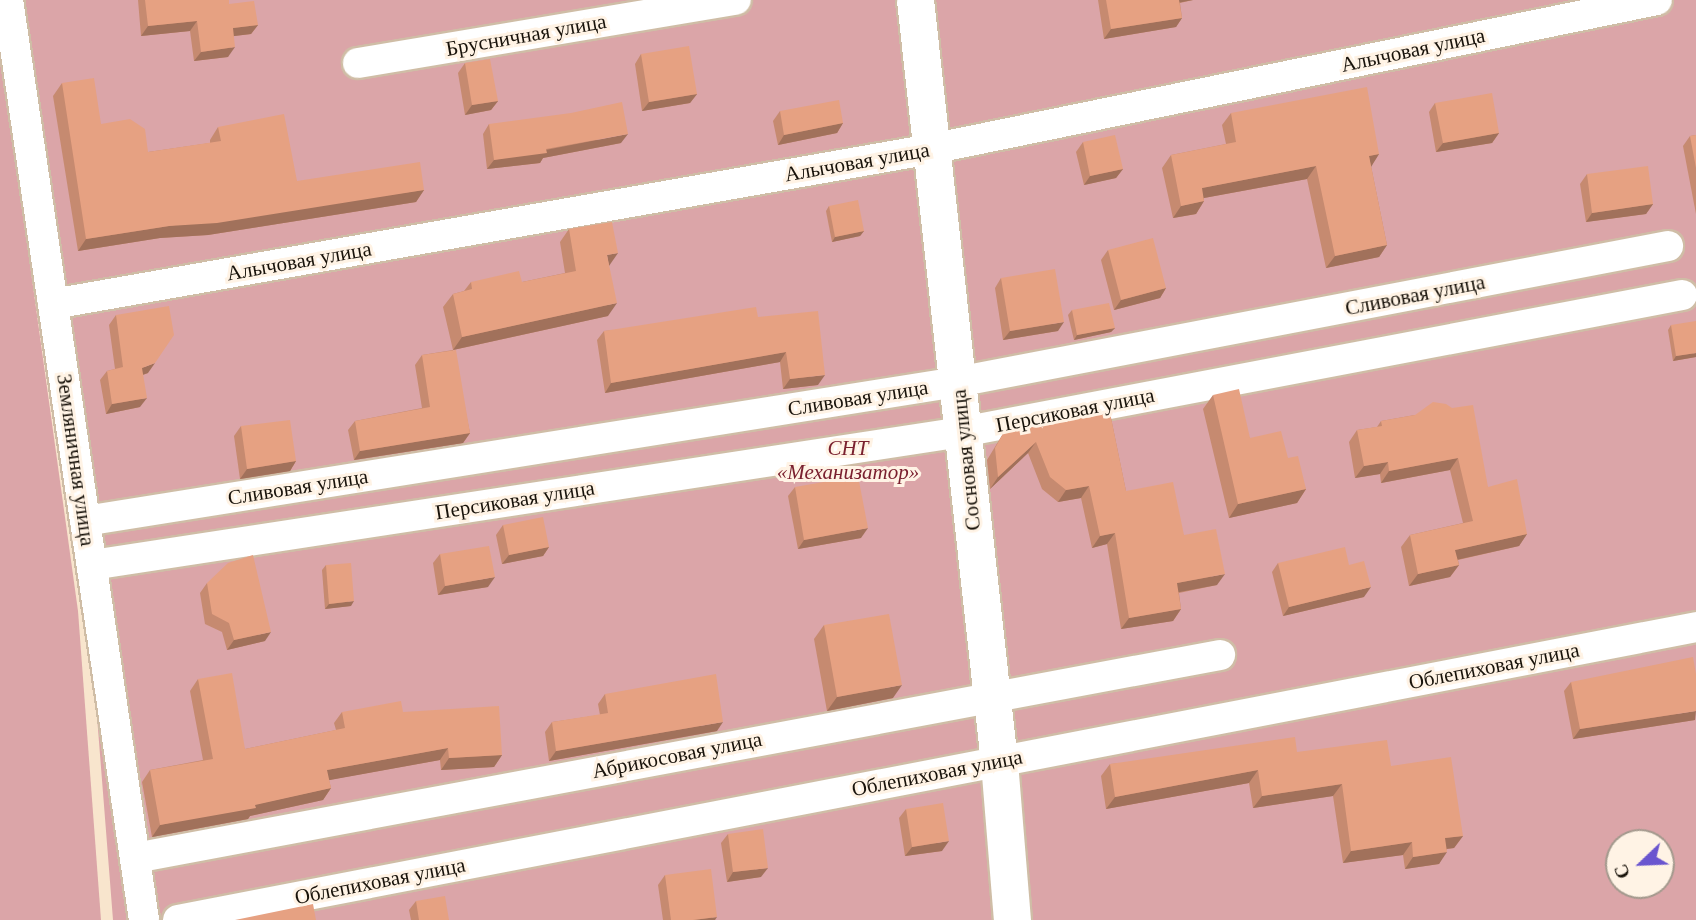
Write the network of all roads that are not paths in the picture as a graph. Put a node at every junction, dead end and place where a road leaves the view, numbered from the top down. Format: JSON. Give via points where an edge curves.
{"nodes":[{"id":1,"x":8,"y":0,"type":"edge"},
{"id":2,"x":736,"y":0,"type":"edge"},
{"id":3,"x":915,"y":0,"type":"edge"},
{"id":4,"x":1657,"y":0,"type":"edge"},
{"id":5,"x":358,"y":64,"type":"dead end"},
{"id":6,"x":931,"y":149,"type":"junction"},
{"id":7,"x":1668,"y":246,"type":"dead end"},
{"id":8,"x":1682,"y":295,"type":"dead end"},
{"id":9,"x":53,"y":304,"type":"junction"},
{"id":10,"x":957,"y":382,"type":"junction"},
{"id":11,"x":962,"y":432,"type":"junction"},
{"id":12,"x":85,"y":521,"type":"junction"},
{"id":13,"x":92,"y":565,"type":"junction"},
{"id":14,"x":1696,"y":627,"type":"edge"},
{"id":15,"x":1220,"y":655,"type":"dead end"},
{"id":16,"x":992,"y":697,"type":"junction"},
{"id":17,"x":999,"y":761,"type":"junction"},
{"id":18,"x":135,"y":858,"type":"junction"},
{"id":19,"x":144,"y":920,"type":"edge"},
{"id":20,"x":178,"y":920,"type":"edge"},
{"id":21,"x":1012,"y":920,"type":"edge"}],
"edges":[{"from":1,"to":9,"type":"street","name":"Земляничная улица"},
{"from":2,"to":5,"type":"street","name":"Брусничная улица"},
{"from":3,"to":6,"type":"street","name":"Сосновая улица"},
{"from":4,"to":6,"type":"street","name":"Алычовая улица"},
{"from":6,"to":9,"type":"street","name":"Алычовая улица"},
{"from":6,"to":10,"type":"street","name":"Сосновая улица"},
{"from":7,"to":10,"type":"street","name":"Сливовая улица"},
{"from":8,"to":11,"type":"street","name":"Персиковая улица"},
{"from":9,"to":12,"type":"street","name":"Земляничная улица"},
{"from":10,"to":11,"type":"street","name":"Сосновая улица"},
{"from":10,"to":12,"type":"street","name":"Сливовая улица"},
{"from":11,"to":13,"type":"street","name":"Персиковая улица"},
{"from":11,"to":16,"type":"street","name":"Сосновая улица"},
{"from":12,"to":13,"type":"street","name":"Земляничная улица"},
{"from":13,"to":18,"type":"street","name":"Земляничная улица"},
{"from":14,"to":17,"type":"street","name":"Облепиховая улица"},
{"from":15,"to":16,"type":"street","name":"Абрикосовая улица"},
{"from":16,"to":17,"type":"street","name":"Сосновая улица"},
{"from":16,"to":18,"type":"street","name":"Абрикосовая улица"},
{"from":17,"to":20,"type":"street","name":"Облепиховая улица"},
{"from":17,"to":21,"type":"street","name":"Сосновая улица"},
{"from":18,"to":19,"type":"street","name":"Земляничная улица"}]}
